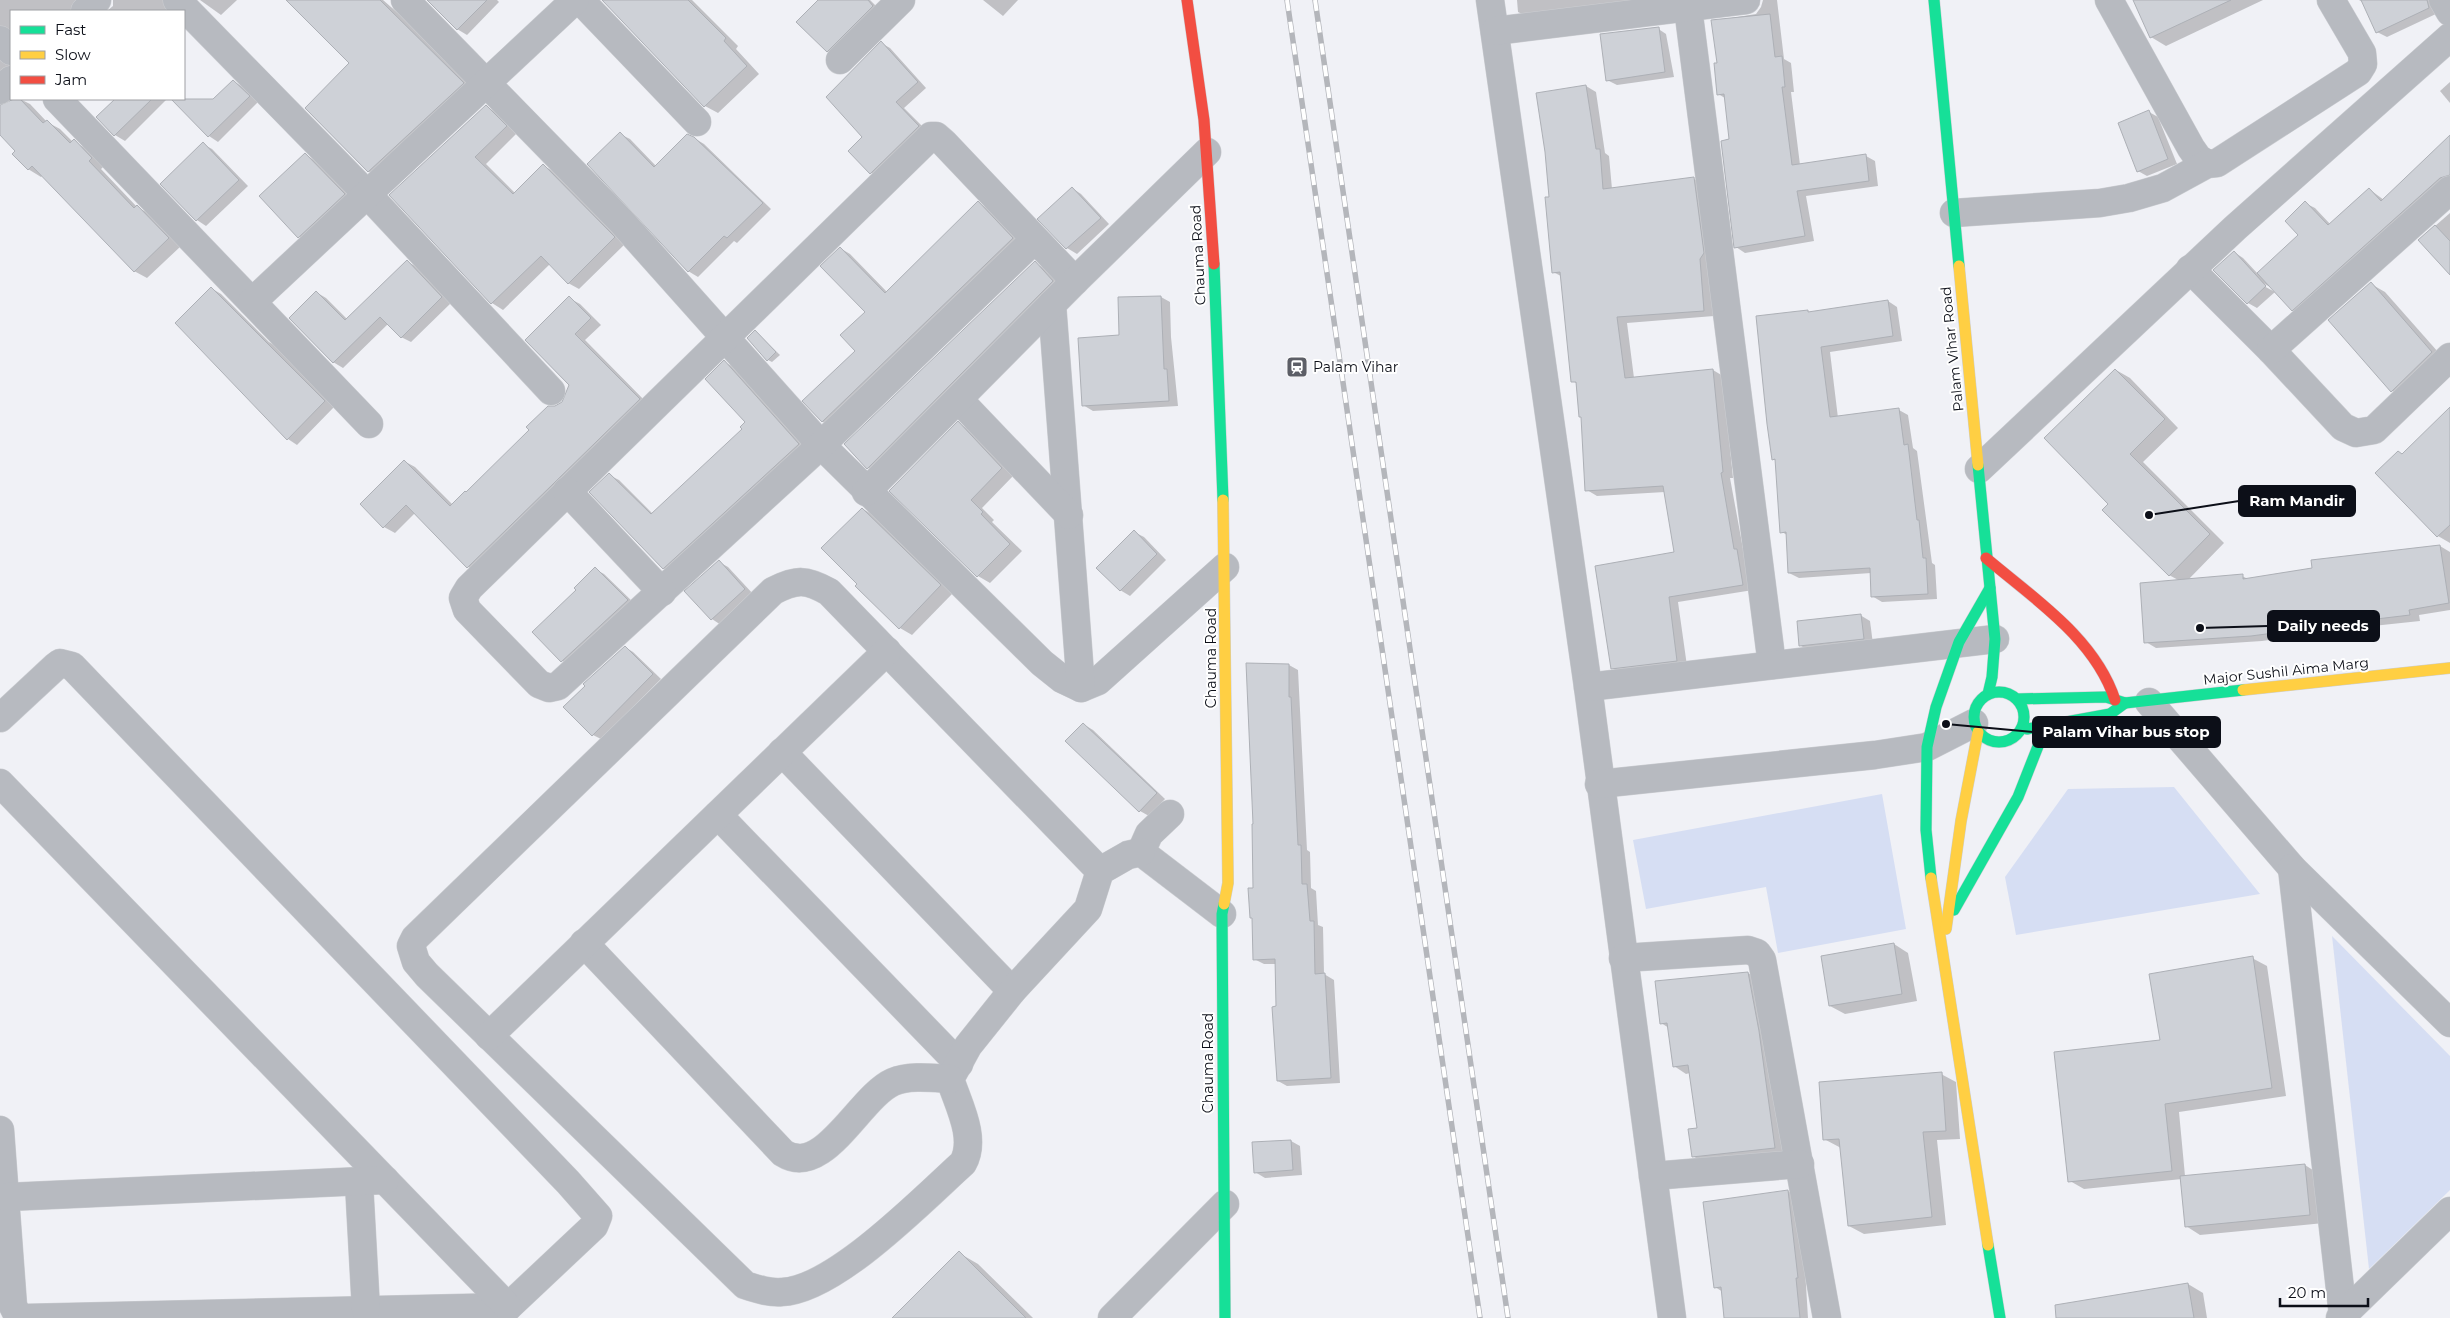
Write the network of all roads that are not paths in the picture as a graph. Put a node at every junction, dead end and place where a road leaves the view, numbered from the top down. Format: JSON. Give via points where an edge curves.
{"nodes":[{"id":1,"x":97,"y":0,"type":"edge"},
{"id":2,"x":177,"y":0,"type":"edge"},
{"id":3,"x":405,"y":0,"type":"edge"},
{"id":4,"x":575,"y":0,"type":"edge"},
{"id":5,"x":580,"y":0,"type":"edge"},
{"id":6,"x":901,"y":0,"type":"edge"},
{"id":7,"x":1187,"y":0,"type":"edge"},
{"id":8,"x":1490,"y":0,"type":"edge"},
{"id":9,"x":1746,"y":0,"type":"edge"},
{"id":10,"x":1934,"y":0,"type":"edge"},
{"id":11,"x":2109,"y":0,"type":"edge"},
{"id":12,"x":2331,"y":0,"type":"edge"},
{"id":13,"x":2443,"y":0,"type":"edge"},
{"id":14,"x":1688,"y":3,"type":"edge"},
{"id":15,"x":86,"y":10,"type":"edge"},
{"id":16,"x":2450,"y":12,"type":"edge"},
{"id":17,"x":1495,"y":31,"type":"junction"},
{"id":18,"x":2450,"y":37,"type":"edge"},
{"id":19,"x":0,"y":40,"type":"edge"},
{"id":20,"x":10,"y":50,"type":"edge"},
{"id":21,"x":840,"y":60,"type":"dead end"},
{"id":22,"x":10,"y":81,"type":"edge"},
{"id":23,"x":487,"y":84,"type":"junction"},
{"id":24,"x":0,"y":90,"type":"edge"},
{"id":25,"x":58,"y":100,"type":"edge"},
{"id":26,"x":698,"y":122,"type":"dead end"},
{"id":27,"x":1207,"y":152,"type":"junction"},
{"id":28,"x":2207,"y":164,"type":"junction"},
{"id":29,"x":2450,"y":190,"type":"edge"},
{"id":30,"x":367,"y":194,"type":"junction"},
{"id":31,"x":1954,"y":214,"type":"junction"},
{"id":32,"x":1035,"y":239,"type":"junction"},
{"id":33,"x":2190,"y":269,"type":"junction"},
{"id":34,"x":1075,"y":281,"type":"junction"},
{"id":35,"x":252,"y":302,"type":"junction"},
{"id":36,"x":1052,"y":304,"type":"junction"},
{"id":37,"x":725,"y":339,"type":"junction"},
{"id":38,"x":2271,"y":350,"type":"junction"},
{"id":39,"x":2450,"y":357,"type":"edge"},
{"id":40,"x":550,"y":391,"type":"dead end"},
{"id":41,"x":959,"y":400,"type":"junction"},
{"id":42,"x":369,"y":424,"type":"dead end"},
{"id":43,"x":821,"y":445,"type":"junction"},
{"id":44,"x":1979,"y":469,"type":"junction"},
{"id":45,"x":567,"y":491,"type":"junction"},
{"id":46,"x":866,"y":492,"type":"junction"},
{"id":47,"x":1069,"y":515,"type":"junction"},
{"id":48,"x":1986,"y":558,"type":"junction"},
{"id":49,"x":1225,"y":567,"type":"junction"},
{"id":50,"x":1990,"y":588,"type":"junction"},
{"id":51,"x":662,"y":592,"type":"junction"},
{"id":52,"x":1995,"y":639,"type":"junction"},
{"id":53,"x":1959,"y":642,"type":"junction"},
{"id":54,"x":887,"y":651,"type":"junction"},
{"id":55,"x":1772,"y":665,"type":"junction"},
{"id":56,"x":2450,"y":668,"type":"edge"},
{"id":57,"x":1588,"y":686,"type":"junction"},
{"id":58,"x":1081,"y":688,"type":"junction"},
{"id":59,"x":1988,"y":694,"type":"junction"},
{"id":60,"x":2018,"y":700,"type":"junction"},
{"id":61,"x":2130,"y":702,"type":"junction"},
{"id":62,"x":0,"y":718,"type":"edge"},
{"id":63,"x":2046,"y":726,"type":"junction"},
{"id":64,"x":1976,"y":728,"type":"junction"},
{"id":65,"x":2021,"y":730,"type":"junction"},
{"id":66,"x":1928,"y":747,"type":"junction"},
{"id":67,"x":782,"y":752,"type":"junction"},
{"id":68,"x":0,"y":783,"type":"edge"},
{"id":69,"x":1600,"y":784,"type":"junction"},
{"id":70,"x":1170,"y":814,"type":"dead end"},
{"id":71,"x":718,"y":815,"type":"junction"},
{"id":72,"x":1141,"y":852,"type":"junction"},
{"id":73,"x":2292,"y":868,"type":"junction"},
{"id":74,"x":1100,"y":871,"type":"junction"},
{"id":75,"x":1222,"y":914,"type":"junction"},
{"id":76,"x":1948,"y":920,"type":"junction"},
{"id":77,"x":584,"y":944,"type":"junction"},
{"id":78,"x":1942,"y":948,"type":"junction"},
{"id":79,"x":1623,"y":958,"type":"junction"},
{"id":80,"x":1012,"y":991,"type":"junction"},
{"id":81,"x":2450,"y":1024,"type":"edge"},
{"id":82,"x":489,"y":1036,"type":"junction"},
{"id":83,"x":954,"y":1071,"type":"junction"},
{"id":84,"x":0,"y":1130,"type":"edge"},
{"id":85,"x":1800,"y":1164,"type":"junction"},
{"id":86,"x":1653,"y":1176,"type":"junction"},
{"id":87,"x":386,"y":1180,"type":"junction"},
{"id":88,"x":359,"y":1183,"type":"junction"},
{"id":89,"x":7,"y":1197,"type":"junction"},
{"id":90,"x":1224,"y":1204,"type":"junction"},
{"id":91,"x":2450,"y":1211,"type":"edge"},
{"id":92,"x":508,"y":1307,"type":"junction"},
{"id":93,"x":366,"y":1310,"type":"junction"},
{"id":94,"x":2342,"y":1316,"type":"edge"},
{"id":95,"x":1112,"y":1318,"type":"edge"},
{"id":96,"x":1225,"y":1318,"type":"edge"},
{"id":97,"x":1672,"y":1318,"type":"edge"},
{"id":98,"x":1827,"y":1318,"type":"edge"},
{"id":99,"x":2000,"y":1318,"type":"edge"}],
"edges":[{"from":1,"to":15,"type":"street"},
{"from":2,"to":30,"type":"street"},
{"from":3,"to":23,"type":"street"},
{"from":4,"to":23,"type":"street"},
{"from":5,"to":26,"type":"street"},
{"from":6,"to":21,"type":"street"},
{"from":7,"to":27,"type":"street","name":"Chauma Road"},
{"from":8,"to":17,"type":"street"},
{"from":9,"to":14,"type":"street"},
{"from":10,"to":31,"type":"street","name":"Palam Vihar Road"},
{"from":11,"to":28,"type":"street","via":[[2191,148]]},
{"from":12,"to":28,"type":"street","via":[[2362,54],[2363,64],[2358,72],[2217,163]]},
{"from":13,"to":16,"type":"street"},
{"from":14,"to":17,"type":"street"},
{"from":14,"to":55,"type":"street"},
{"from":17,"to":57,"type":"street"},
{"from":18,"to":33,"type":"street"},
{"from":19,"to":20,"type":"street"},
{"from":22,"to":24,"type":"street"},
{"from":23,"to":30,"type":"street"},
{"from":23,"to":37,"type":"street","via":[[620,221]]},
{"from":25,"to":35,"type":"street"},
{"from":27,"to":34,"type":"street"},
{"from":27,"to":49,"type":"street","name":"Chauma Road","via":[[1222,410]]},
{"from":28,"to":31,"type":"street","via":[[2163,188],[2129,198]]},
{"from":29,"to":38,"type":"street"},
{"from":30,"to":35,"type":"street"},
{"from":30,"to":40,"type":"street"},
{"from":31,"to":44,"type":"street","name":"Palam Vihar Road"},
{"from":32,"to":34,"type":"street"},
{"from":32,"to":37,"type":"street","via":[[944,142],[931,136]]},
{"from":32,"to":43,"type":"street"},
{"from":33,"to":38,"type":"street"},
{"from":33,"to":44,"type":"street"},
{"from":34,"to":36,"type":"street"},
{"from":35,"to":42,"type":"street"},
{"from":36,"to":41,"type":"street"},
{"from":36,"to":47,"type":"street"},
{"from":37,"to":43,"type":"street"},
{"from":37,"to":45,"type":"street"},
{"from":38,"to":39,"type":"street","via":[[2343,427],[2356,433],[2374,430]]},
{"from":41,"to":46,"type":"street"},
{"from":41,"to":47,"type":"street"},
{"from":43,"to":46,"type":"street"},
{"from":43,"to":51,"type":"street"},
{"from":44,"to":48,"type":"street","name":"Palam Vihar Road"},
{"from":45,"to":51,"type":"street"},
{"from":45,"to":51,"type":"street","via":[[469,588],[463,598],[467,610],[539,684],[549,688],[558,686]]},
{"from":46,"to":58,"type":"street","via":[[1042,663]]},
{"from":47,"to":58,"type":"street"},
{"from":48,"to":50,"type":"street","name":"Palam Vihar Road"},
{"from":48,"to":61,"type":"street","via":[[2066,628]]},
{"from":49,"to":58,"type":"street","via":[[1098,682]]},
{"from":49,"to":75,"type":"street","name":"Chauma Road","via":[[1228,883]]},
{"from":50,"to":52,"type":"street","name":"Palam Vihar Road"},
{"from":50,"to":53,"type":"street"},
{"from":52,"to":53,"type":"street"},
{"from":52,"to":59,"type":"street","name":"Palam Vihar Road"},
{"from":53,"to":55,"type":"street"},
{"from":53,"to":66,"type":"street","via":[[1936,706]]},
{"from":54,"to":67,"type":"street"},
{"from":54,"to":74,"type":"street"},
{"from":54,"to":82,"type":"street","via":[[830,592],[816,584],[792,581],[774,591],[738,625],[411,946],[416,962]]},
{"from":55,"to":57,"type":"street"},
{"from":56,"to":61,"type":"street","name":"Major Sushil Aima Marg"},
{"from":57,"to":69,"type":"street"},
{"from":59,"to":60,"type":"street","via":[[2003,692]]},
{"from":59,"to":64,"type":"street","via":[[1975,706]]},
{"from":60,"to":61,"type":"street","name":"Major Sushil Aima Marg","via":[[2106,697]]},
{"from":60,"to":65,"type":"street","via":[[2024,714]]},
{"from":61,"to":63,"type":"street","name":"Major Sushil Aima Marg","via":[[2110,714]]},
{"from":61,"to":73,"type":"street"},
{"from":62,"to":92,"type":"street","via":[[60,663],[72,666],[596,1212],[598,1216],[594,1226]]},
{"from":63,"to":65,"type":"street","name":"Major Sushil Aima Marg"},
{"from":63,"to":76,"type":"street","via":[[2020,795]]},
{"from":64,"to":65,"type":"street","via":[[1991,742],[1999,743],[2008,741]]},
{"from":64,"to":66,"type":"street"},
{"from":64,"to":76,"type":"street"},
{"from":66,"to":69,"type":"street"},
{"from":66,"to":78,"type":"street","via":[[1926,830]]},
{"from":67,"to":71,"type":"street"},
{"from":67,"to":80,"type":"street"},
{"from":68,"to":87,"type":"street"},
{"from":69,"to":79,"type":"street"},
{"from":70,"to":72,"type":"street","via":[[1149,834]]},
{"from":71,"to":77,"type":"street"},
{"from":71,"to":83,"type":"street"},
{"from":72,"to":74,"type":"street","via":[[1128,855]]},
{"from":72,"to":75,"type":"street"},
{"from":73,"to":81,"type":"street"},
{"from":73,"to":94,"type":"street"},
{"from":74,"to":80,"type":"street","via":[[1088,909]]},
{"from":75,"to":90,"type":"street","name":"Chauma Road"},
{"from":76,"to":78,"type":"street"},
{"from":77,"to":82,"type":"street"},
{"from":77,"to":83,"type":"street","via":[[792,1159],[802,1160],[820,1153],[893,1082]]},
{"from":78,"to":99,"type":"street"},
{"from":79,"to":85,"type":"street","via":[[1748,950],[1756,953],[1765,972]]},
{"from":79,"to":86,"type":"street"},
{"from":80,"to":83,"type":"street","via":[[968,1046]]},
{"from":82,"to":83,"type":"street","via":[[745,1285],[765,1291],[784,1292],[815,1283],[852,1261],[963,1163],[968,1154],[968,1142]]},
{"from":84,"to":89,"type":"street"},
{"from":85,"to":86,"type":"street"},
{"from":85,"to":98,"type":"street"},
{"from":86,"to":97,"type":"street"},
{"from":87,"to":88,"type":"street"},
{"from":87,"to":92,"type":"street"},
{"from":88,"to":89,"type":"street"},
{"from":88,"to":93,"type":"street"},
{"from":89,"to":93,"type":"street","via":[[13,1306],[18,1316]]},
{"from":90,"to":95,"type":"street"},
{"from":90,"to":96,"type":"street","name":"Chauma Road"},
{"from":91,"to":94,"type":"street"},
{"from":92,"to":93,"type":"street"}]}
